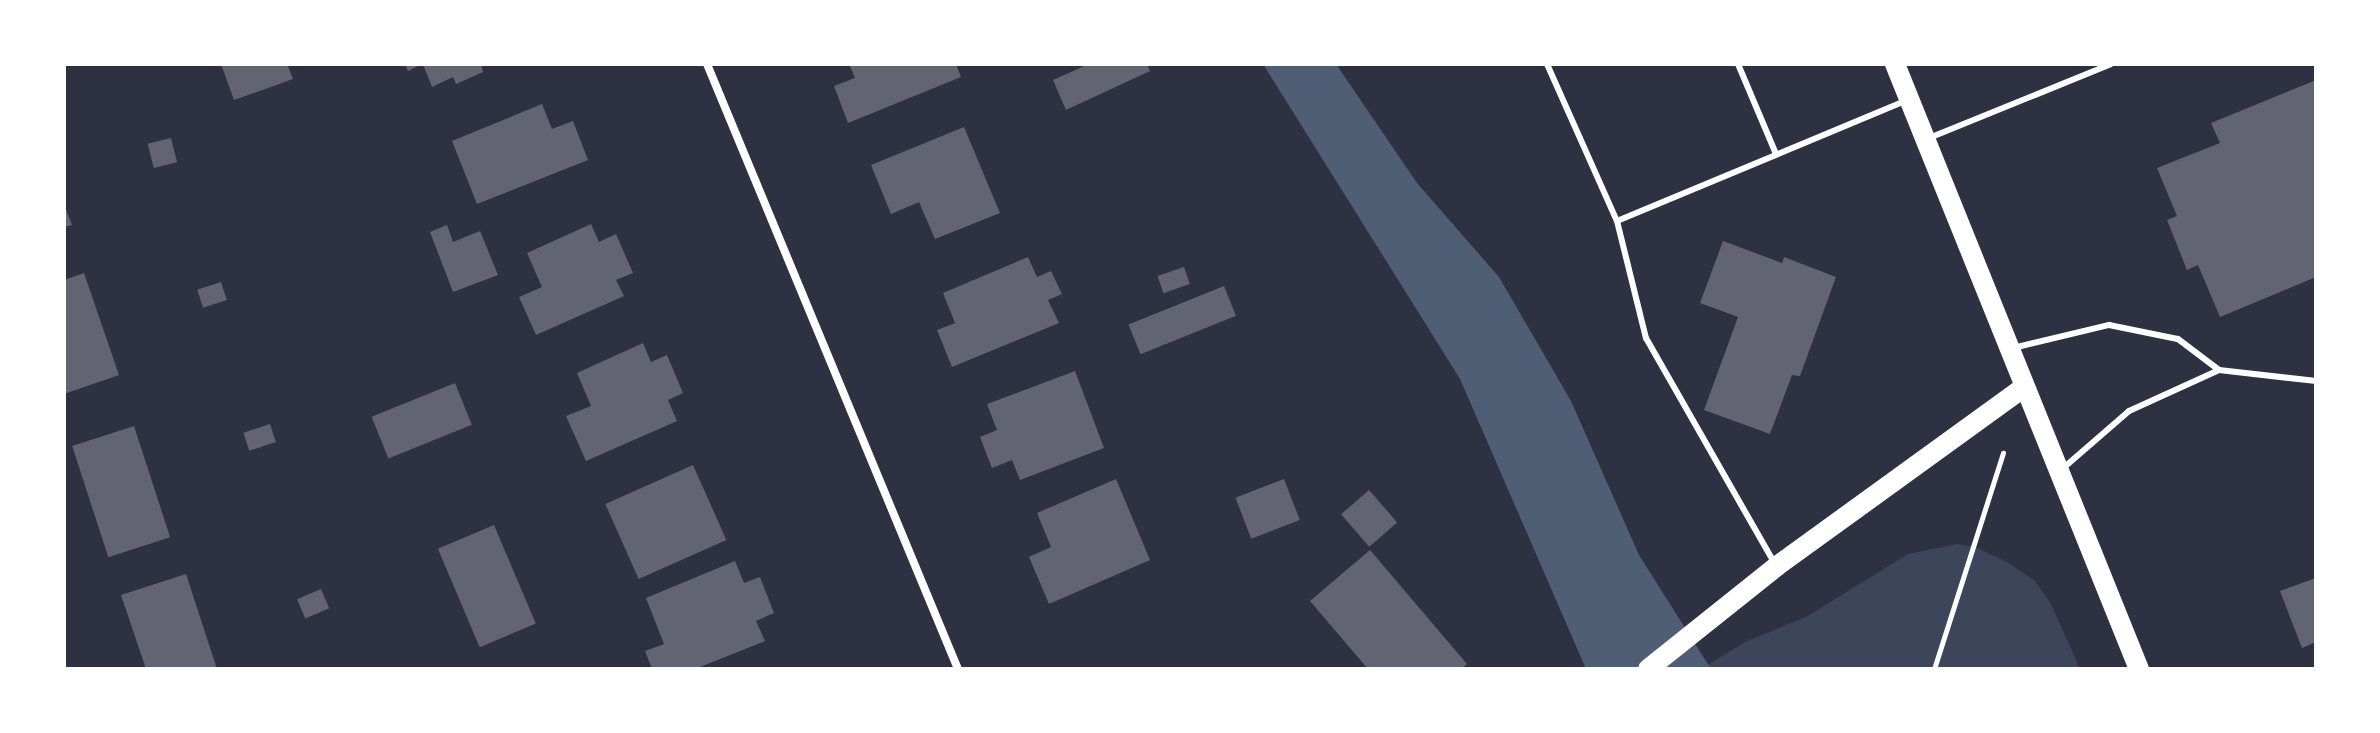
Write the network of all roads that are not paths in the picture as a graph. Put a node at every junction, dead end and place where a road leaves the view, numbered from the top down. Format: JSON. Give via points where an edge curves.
{"nodes":[{"id":1,"x":707,"y":64,"type":"edge"},
{"id":2,"x":1547,"y":64,"type":"edge"},
{"id":3,"x":1738,"y":64,"type":"edge"},
{"id":4,"x":1895,"y":64,"type":"edge"},
{"id":5,"x":2111,"y":64,"type":"edge"},
{"id":6,"x":1909,"y":100,"type":"junction"},
{"id":7,"x":1925,"y":140,"type":"junction"},
{"id":8,"x":1776,"y":154,"type":"junction"},
{"id":9,"x":1617,"y":221,"type":"junction"},
{"id":10,"x":2009,"y":348,"type":"junction"},
{"id":11,"x":2219,"y":370,"type":"junction"},
{"id":12,"x":2316,"y":381,"type":"edge"},
{"id":13,"x":2024,"y":387,"type":"junction"},
{"id":14,"x":2059,"y":472,"type":"junction"},
{"id":15,"x":1777,"y":566,"type":"junction"},
{"id":16,"x":958,"y":669,"type":"edge"},
{"id":17,"x":1648,"y":669,"type":"edge"},
{"id":18,"x":2139,"y":669,"type":"edge"}],
"edges":[{"from":1,"to":16,"type":"street"},
{"from":2,"to":9,"type":"lane"},
{"from":3,"to":8,"type":"lane"},
{"from":4,"to":6,"type":"main road"},
{"from":5,"to":7,"type":"lane"},
{"from":6,"to":7,"type":"main road"},
{"from":6,"to":8,"type":"lane"},
{"from":7,"to":10,"type":"main road"},
{"from":8,"to":9,"type":"lane"},
{"from":9,"to":15,"type":"lane","via":[[1646,338]]},
{"from":10,"to":11,"type":"lane","via":[[2109,325],[2178,339]]},
{"from":10,"to":13,"type":"main road"},
{"from":11,"to":12,"type":"lane"},
{"from":11,"to":14,"type":"lane","via":[[2129,411]]},
{"from":13,"to":14,"type":"main road"},
{"from":13,"to":15,"type":"main road"},
{"from":14,"to":18,"type":"main road"},
{"from":15,"to":17,"type":"main road"}]}
